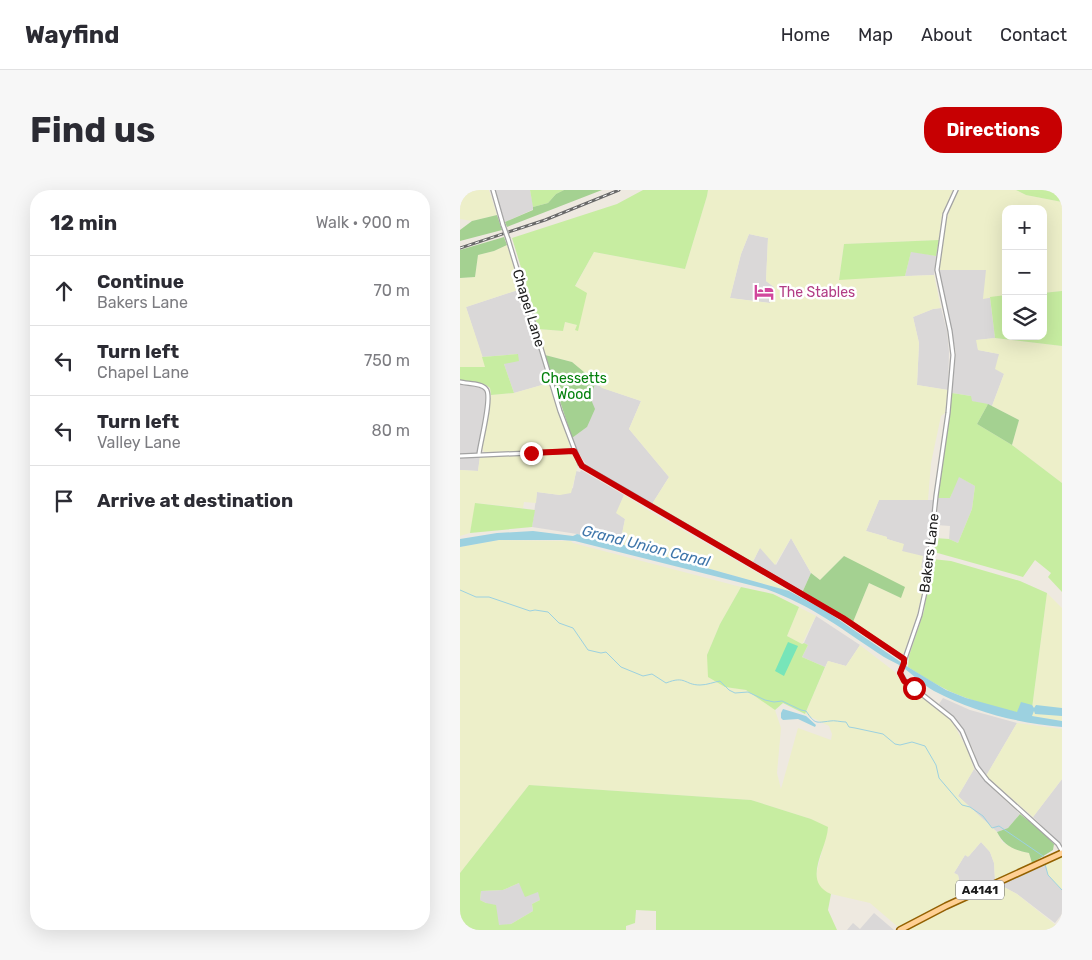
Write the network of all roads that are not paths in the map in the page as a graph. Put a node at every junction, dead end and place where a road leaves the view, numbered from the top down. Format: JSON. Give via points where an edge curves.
{"nodes":[{"id":1,"x":493,"y":190,"type":"edge"},
{"id":2,"x":956,"y":190,"type":"edge"},
{"id":3,"x":460,"y":382,"type":"edge"},
{"id":4,"x":574,"y":451,"type":"junction"},
{"id":5,"x":479,"y":454,"type":"junction"},
{"id":6,"x":460,"y":456,"type":"edge"},
{"id":7,"x":904,"y":661,"type":"junction"},
{"id":8,"x":1062,"y":852,"type":"edge"},
{"id":9,"x":900,"y":930,"type":"edge"}],
"edges":[{"from":1,"to":4,"type":"street","name":"Chapel Lane","bridge":true},
{"from":2,"to":7,"type":"street","name":"Bakers Lane","via":[[945,214],[937,270],[953,355],[948,413],[929,574],[920,615]]},
{"from":3,"to":5,"type":"street","via":[[482,386],[488,392]]},
{"from":4,"to":5,"type":"street"},
{"from":4,"to":7,"type":"street","name":"Chapel Lane","via":[[582,466],[843,618]]},
{"from":5,"to":6,"type":"street"},
{"from":7,"to":8,"type":"street","name":"Bakers Lane","via":[[900,670],[904,681],[952,718],[986,780],[1058,844]]},
{"from":8,"to":9,"type":"main road","number":"A4141"}]}
